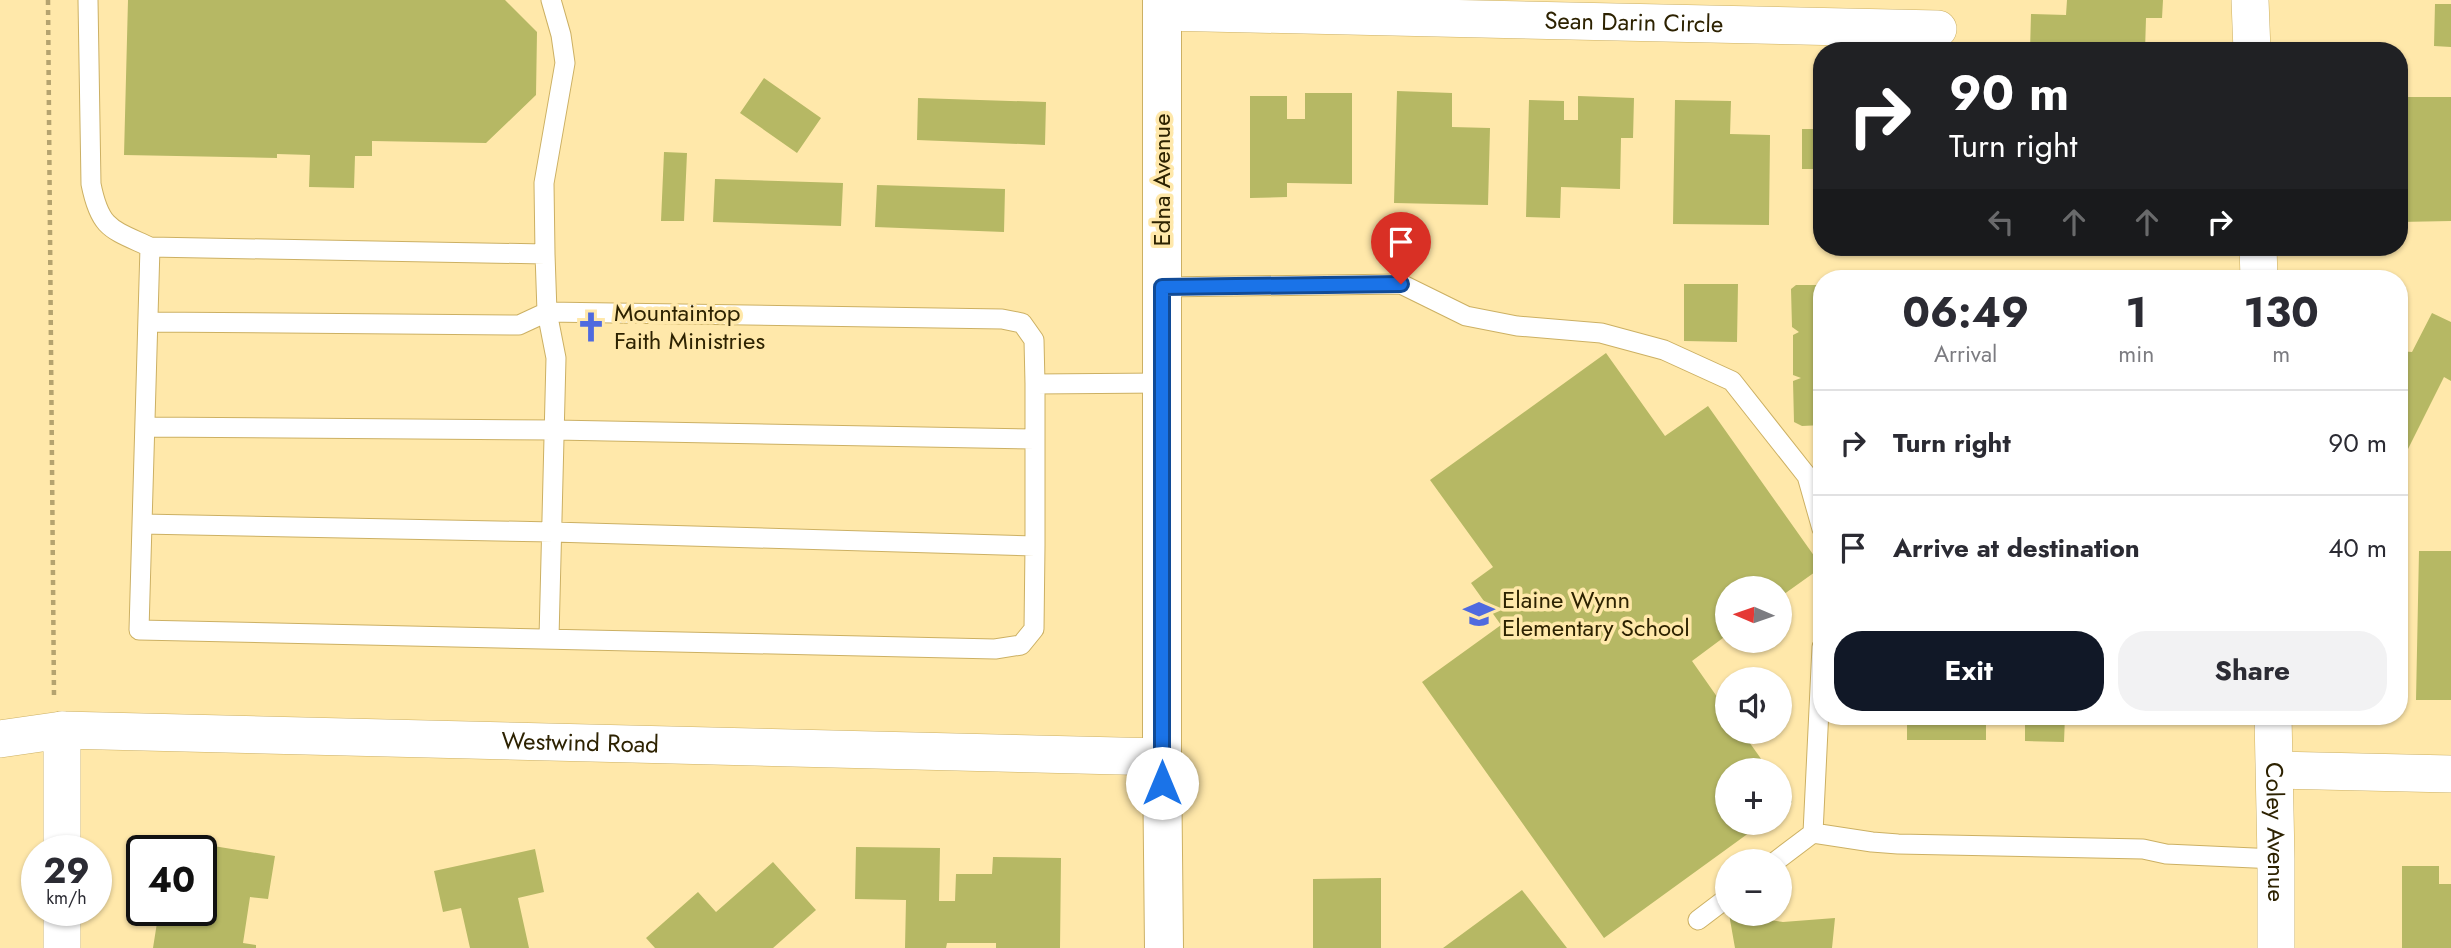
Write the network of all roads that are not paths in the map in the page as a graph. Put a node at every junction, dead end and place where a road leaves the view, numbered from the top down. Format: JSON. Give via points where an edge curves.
{"nodes":[{"id":1,"x":88,"y":0,"type":"edge"},
{"id":2,"x":551,"y":0,"type":"edge"},
{"id":3,"x":2250,"y":0,"type":"edge"},
{"id":4,"x":1162,"y":6,"type":"edge"},
{"id":5,"x":1938,"y":29,"type":"dead end"},
{"id":6,"x":2252,"y":42,"type":"edge"},
{"id":7,"x":150,"y":247,"type":"junction"},
{"id":8,"x":545,"y":254,"type":"junction"},
{"id":9,"x":1162,"y":287,"type":"junction"},
{"id":10,"x":547,"y":312,"type":"junction"},
{"id":11,"x":148,"y":322,"type":"junction"},
{"id":12,"x":1162,"y":383,"type":"junction"},
{"id":13,"x":1035,"y":384,"type":"junction"},
{"id":14,"x":145,"y":427,"type":"junction"},
{"id":15,"x":555,"y":430,"type":"junction"},
{"id":16,"x":1035,"y":439,"type":"junction"},
{"id":17,"x":1813,"y":497,"type":"edge"},
{"id":18,"x":142,"y":524,"type":"junction"},
{"id":19,"x":552,"y":532,"type":"junction"},
{"id":20,"x":1035,"y":546,"type":"junction"},
{"id":21,"x":549,"y":638,"type":"junction"},
{"id":22,"x":1818,"y":725,"type":"edge"},
{"id":23,"x":2273,"y":725,"type":"edge"},
{"id":24,"x":58,"y":730,"type":"junction"},
{"id":25,"x":0,"y":739,"type":"edge"},
{"id":26,"x":1162,"y":757,"type":"junction"},
{"id":27,"x":2275,"y":770,"type":"junction"},
{"id":28,"x":2451,"y":774,"type":"edge"},
{"id":29,"x":1813,"y":833,"type":"junction"},
{"id":30,"x":62,"y":835,"type":"edge"},
{"id":31,"x":1792,"y":849,"type":"edge"},
{"id":32,"x":2276,"y":859,"type":"junction"},
{"id":33,"x":1715,"y":907,"type":"edge"},
{"id":34,"x":1698,"y":920,"type":"dead end"},
{"id":35,"x":62,"y":926,"type":"edge"},
{"id":36,"x":62,"y":948,"type":"edge"},
{"id":37,"x":1164,"y":948,"type":"edge"},
{"id":38,"x":2276,"y":948,"type":"edge"}],
"edges":[{"from":1,"to":7,"type":"lane","via":[[90,184],[96,210],[113,230]]},
{"from":2,"to":8,"type":"lane","via":[[565,63],[544,183]]},
{"from":3,"to":6,"type":"street"},
{"from":4,"to":5,"type":"street","name":"Sean Darin Circle"},
{"from":4,"to":9,"type":"street","name":"Edna Avenue"},
{"from":7,"to":8,"type":"lane"},
{"from":7,"to":11,"type":"lane"},
{"from":8,"to":10,"type":"lane"},
{"from":9,"to":12,"type":"street","name":"Edna Avenue"},
{"from":9,"to":17,"type":"lane","via":[[1401,284],[1466,316],[1517,326],[1601,333],[1664,350],[1732,381],[1807,476]]},
{"from":10,"to":11,"type":"lane","via":[[519,325]]},
{"from":10,"to":13,"type":"lane","via":[[1002,319],[1022,323],[1034,340]]},
{"from":10,"to":15,"type":"lane","via":[[556,358]]},
{"from":11,"to":14,"type":"lane"},
{"from":12,"to":13,"type":"lane"},
{"from":12,"to":26,"type":"street","name":"Edna Avenue"},
{"from":13,"to":16,"type":"lane"},
{"from":14,"to":15,"type":"lane"},
{"from":14,"to":18,"type":"lane"},
{"from":15,"to":16,"type":"lane"},
{"from":15,"to":19,"type":"lane"},
{"from":16,"to":20,"type":"lane"},
{"from":18,"to":19,"type":"lane"},
{"from":18,"to":21,"type":"lane","via":[[139,630]]},
{"from":19,"to":20,"type":"lane"},
{"from":19,"to":21,"type":"lane"},
{"from":20,"to":21,"type":"lane","via":[[1034,629],[1021,645],[995,649]]},
{"from":22,"to":29,"type":"lane"},
{"from":23,"to":27,"type":"street","name":"Coley Avenue"},
{"from":24,"to":25,"type":"street","name":"Westwind Road"},
{"from":24,"to":26,"type":"street","name":"Westwind Road"},
{"from":24,"to":30,"type":"street"},
{"from":26,"to":37,"type":"street","name":"Edna Avenue"},
{"from":27,"to":28,"type":"street"},
{"from":27,"to":32,"type":"street","name":"Coley Avenue"},
{"from":29,"to":31,"type":"lane"},
{"from":29,"to":32,"type":"lane","via":[[1872,842],[2143,849]]},
{"from":32,"to":38,"type":"street","name":"Coley Avenue"},
{"from":33,"to":34,"type":"lane"},
{"from":35,"to":36,"type":"street"}]}
